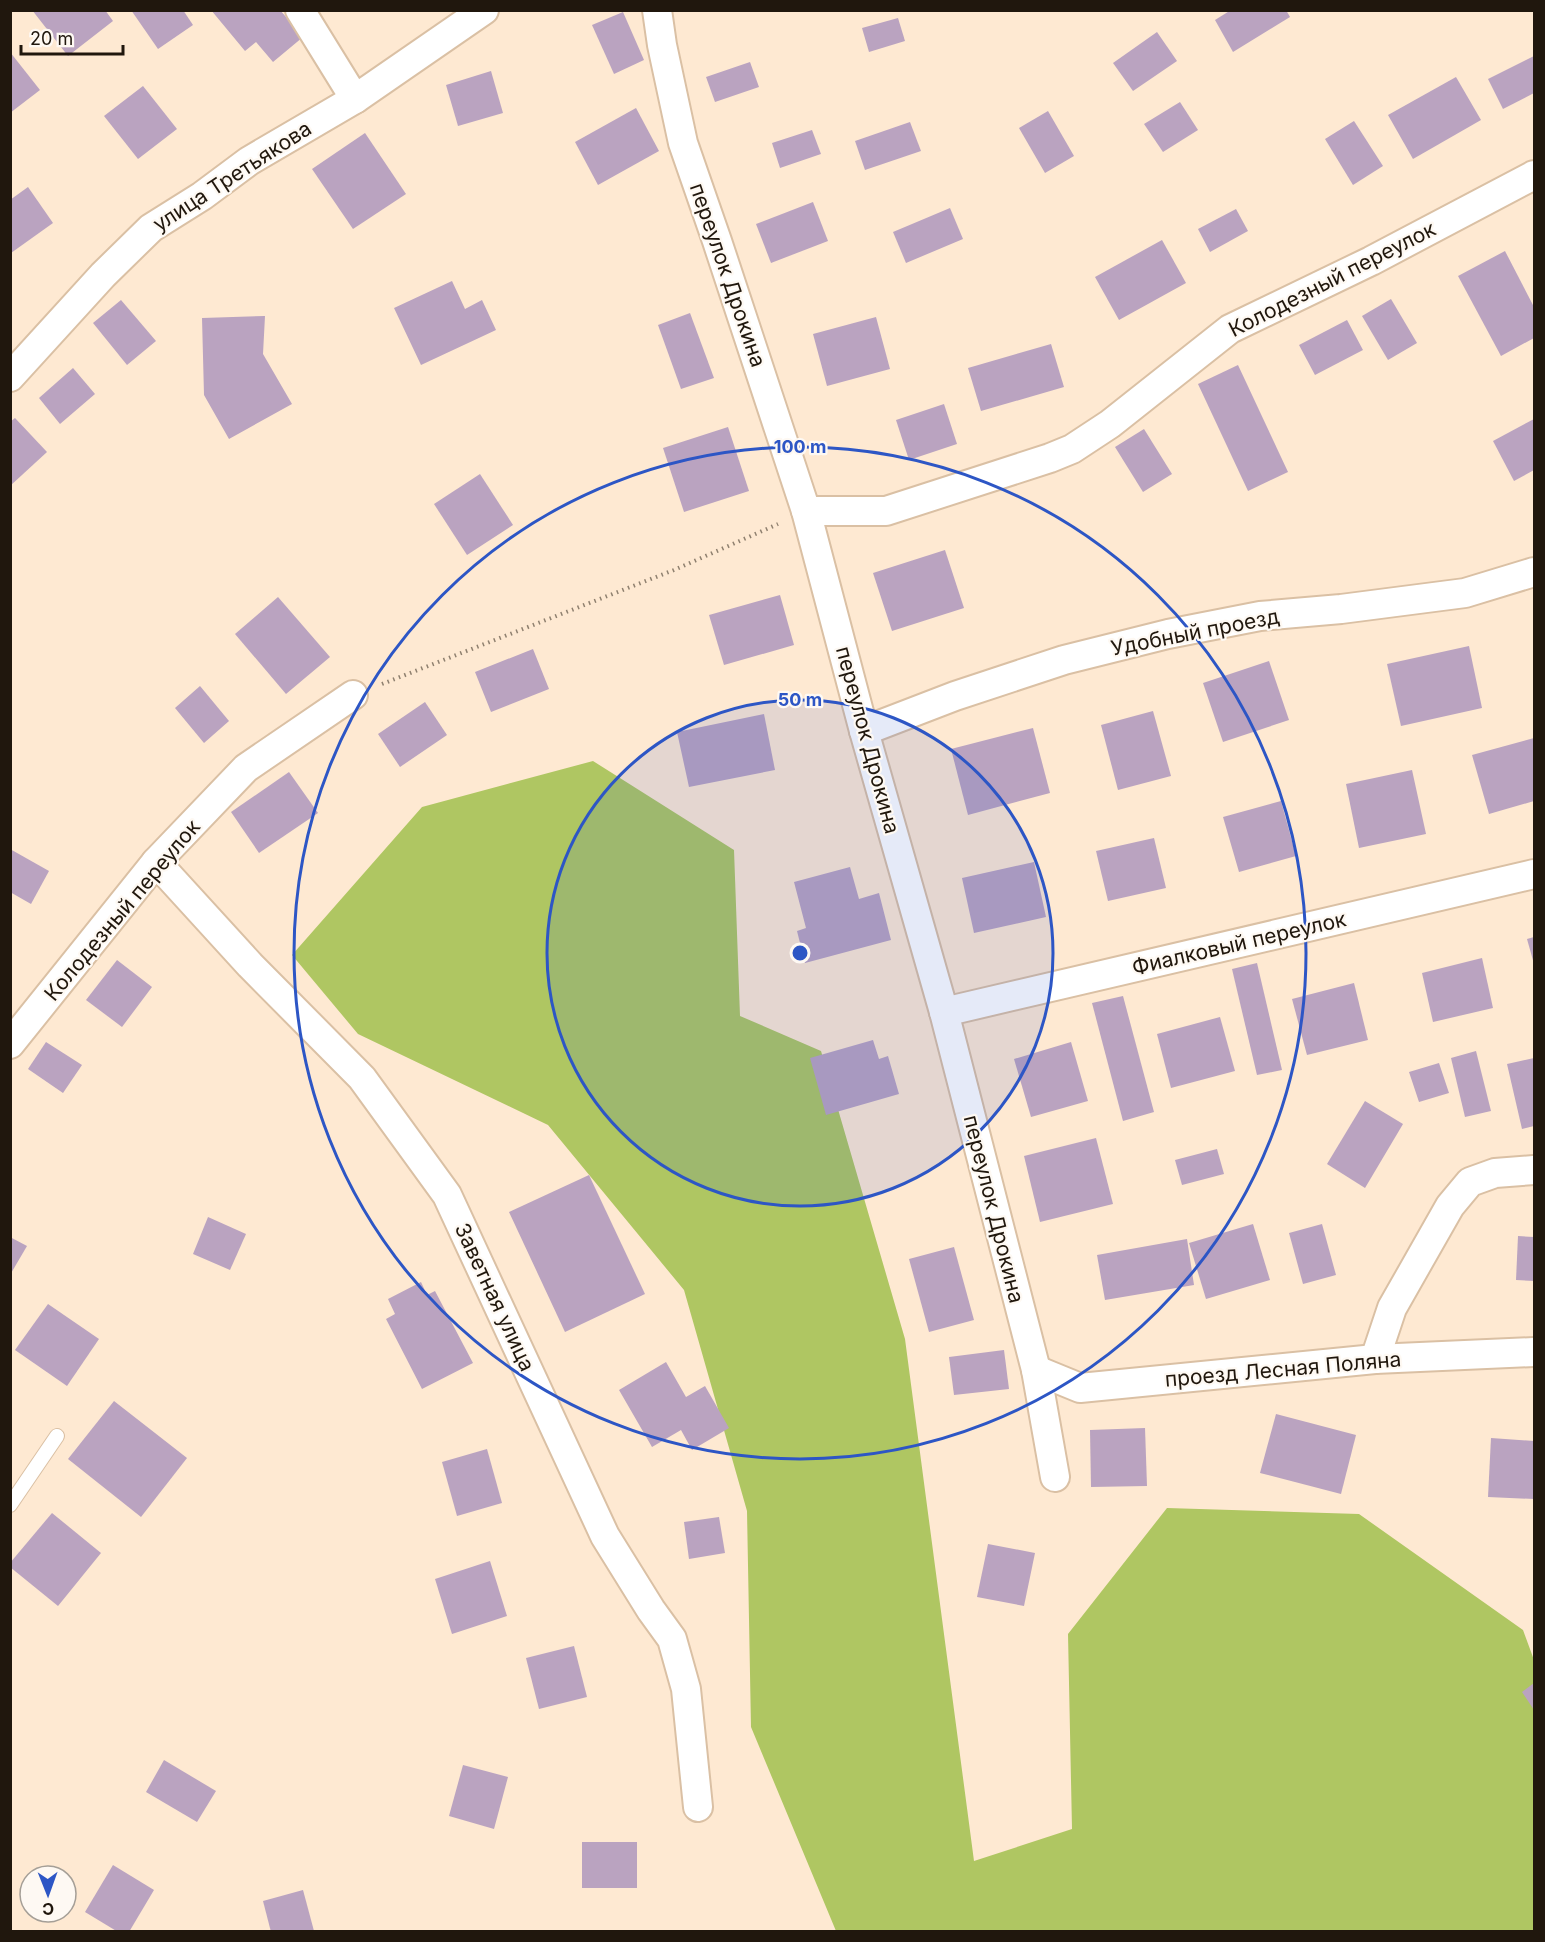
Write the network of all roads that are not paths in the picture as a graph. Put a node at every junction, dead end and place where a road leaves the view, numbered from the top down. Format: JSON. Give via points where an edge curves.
{"nodes":[{"id":1,"x":300,"y":10,"type":"edge"},
{"id":2,"x":484,"y":10,"type":"edge"},
{"id":3,"x":657,"y":10,"type":"edge"},
{"id":4,"x":355,"y":99,"type":"junction"},
{"id":5,"x":1534,"y":175,"type":"edge"},
{"id":6,"x":10,"y":377,"type":"edge"},
{"id":7,"x":806,"y":511,"type":"junction"},
{"id":8,"x":1534,"y":572,"type":"edge"},
{"id":9,"x":353,"y":695,"type":"road end"},
{"id":10,"x":864,"y":731,"type":"junction"},
{"id":11,"x":156,"y":862,"type":"junction"},
{"id":12,"x":1534,"y":874,"type":"edge"},
{"id":13,"x":944,"y":1012,"type":"junction"},
{"id":14,"x":10,"y":1044,"type":"edge"},
{"id":15,"x":1534,"y":1170,"type":"edge"},
{"id":16,"x":1534,"y":1352,"type":"edge"},
{"id":17,"x":1375,"y":1359,"type":"junction"},
{"id":18,"x":1036,"y":1370,"type":"junction"},
{"id":19,"x":57,"y":1436,"type":"dead end"},
{"id":20,"x":1055,"y":1477,"type":"dead end"},
{"id":21,"x":10,"y":1505,"type":"edge"},
{"id":22,"x":698,"y":1807,"type":"dead end"}],
"edges":[{"from":1,"to":4,"type":"street"},
{"from":2,"to":4,"type":"street","name":"улица Третьякова"},
{"from":3,"to":7,"type":"street","name":"переулок Дрокина","via":[[683,142]]},
{"from":4,"to":6,"type":"street","name":"улица Третьякова","via":[[249,161],[151,228],[102,275]]},
{"from":5,"to":7,"type":"street","name":"Колодезный переулок","via":[[1371,261],[1230,328],[1110,424],[1072,448],[885,511]]},
{"from":7,"to":10,"type":"street","name":"переулок Дрокина"},
{"from":8,"to":10,"type":"street","name":"Удобный проезд","via":[[1465,593],[1260,616],[1168,634],[1064,660]]},
{"from":9,"to":11,"type":"street","name":"Колодезный переулок","via":[[246,768]]},
{"from":10,"to":13,"type":"street","name":"переулок Дрокина"},
{"from":11,"to":14,"type":"street","name":"Колодезный переулок"},
{"from":11,"to":22,"type":"street","name":"Заветная улица","via":[[250,965],[362,1078],[447,1195],[605,1536],[672,1639],[686,1689]]},
{"from":12,"to":13,"type":"street","name":"Фиалковый переулок"},
{"from":13,"to":18,"type":"street","name":"переулок Дрокина"},
{"from":15,"to":17,"type":"street","via":[[1495,1173],[1470,1182],[1450,1206],[1392,1308]]},
{"from":16,"to":17,"type":"street","name":"проезд Лесная Поляна"},
{"from":17,"to":18,"type":"street","name":"проезд Лесная Поляна","via":[[1080,1388]]},
{"from":18,"to":20,"type":"street","name":"переулок Дрокина"},
{"from":19,"to":21,"type":"lane"}]}
